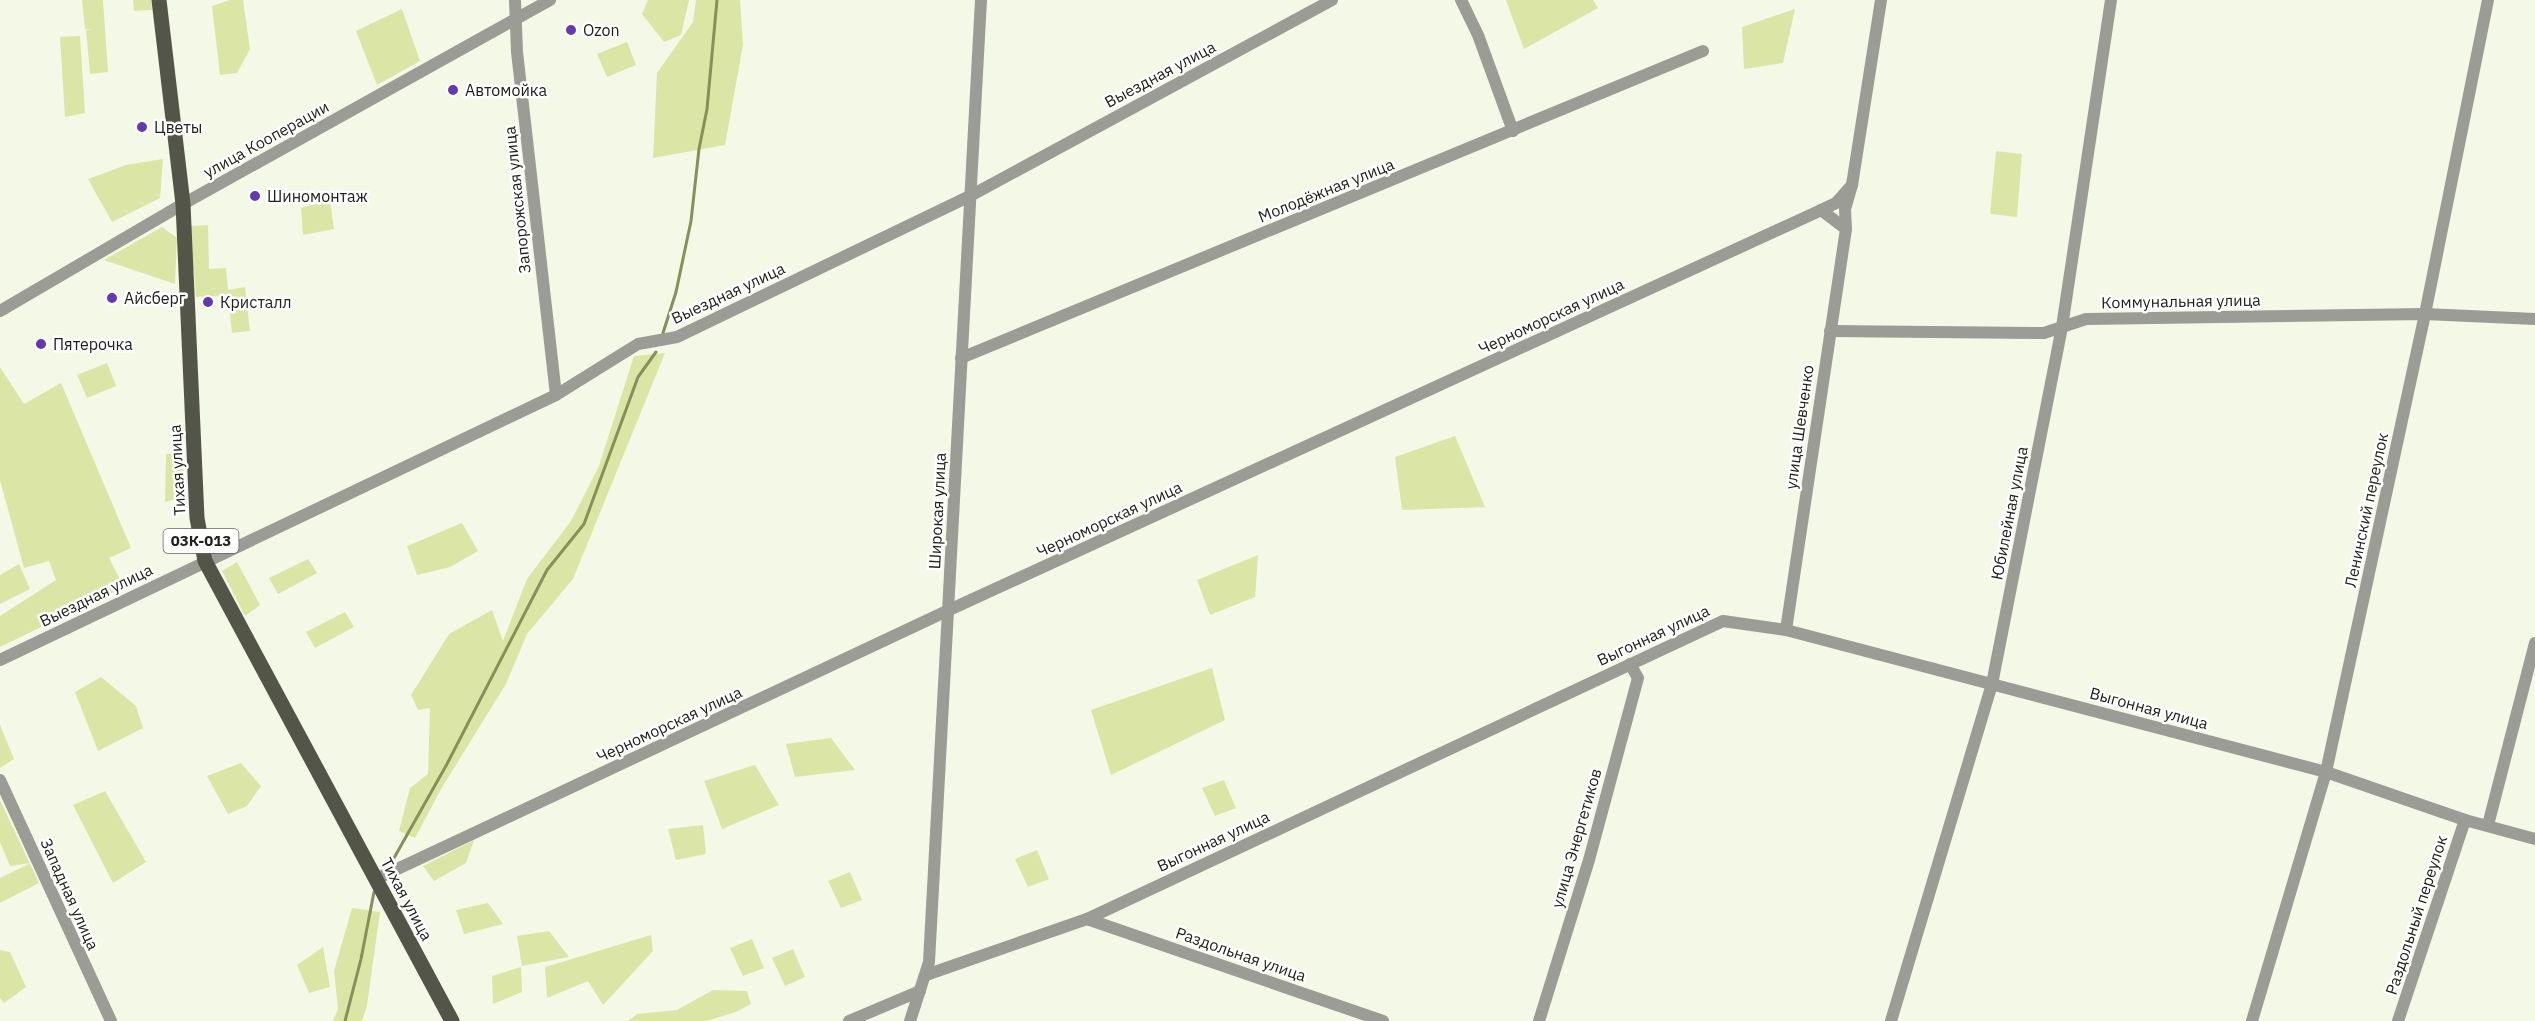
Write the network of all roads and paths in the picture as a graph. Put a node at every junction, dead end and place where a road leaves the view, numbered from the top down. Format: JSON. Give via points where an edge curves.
{"nodes":[{"id":1,"x":159,"y":0,"type":"edge"},
{"id":2,"x":515,"y":0,"type":"edge"},
{"id":3,"x":550,"y":0,"type":"edge"},
{"id":4,"x":981,"y":0,"type":"edge"},
{"id":5,"x":1332,"y":0,"type":"edge"},
{"id":6,"x":1461,"y":0,"type":"edge"},
{"id":7,"x":1881,"y":0,"type":"edge"},
{"id":8,"x":2111,"y":0,"type":"edge"},
{"id":9,"x":2488,"y":0,"type":"edge"},
{"id":10,"x":514,"y":20,"type":"junction"},
{"id":11,"x":1703,"y":51,"type":"dead end"},
{"id":12,"x":1514,"y":131,"type":"junction"},
{"id":13,"x":1852,"y":185,"type":"junction"},
{"id":14,"x":970,"y":196,"type":"junction"},
{"id":15,"x":183,"y":204,"type":"junction"},
{"id":16,"x":1821,"y":210,"type":"junction"},
{"id":17,"x":1846,"y":229,"type":"junction"},
{"id":18,"x":0,"y":311,"type":"edge"},
{"id":19,"x":2426,"y":314,"type":"junction"},
{"id":20,"x":2535,"y":319,"type":"edge"},
{"id":21,"x":2062,"y":327,"type":"junction"},
{"id":22,"x":1830,"y":331,"type":"junction"},
{"id":23,"x":961,"y":358,"type":"junction"},
{"id":24,"x":556,"y":395,"type":"junction"},
{"id":25,"x":205,"y":561,"type":"junction"},
{"id":26,"x":949,"y":610,"type":"junction"},
{"id":27,"x":1786,"y":630,"type":"junction"},
{"id":28,"x":2535,"y":644,"type":"edge"},
{"id":29,"x":0,"y":660,"type":"edge"},
{"id":30,"x":1630,"y":664,"type":"junction"},
{"id":31,"x":1992,"y":684,"type":"junction"},
{"id":32,"x":2326,"y":772,"type":"junction"},
{"id":33,"x":0,"y":780,"type":"edge"},
{"id":34,"x":2465,"y":820,"type":"junction"},
{"id":35,"x":2488,"y":825,"type":"junction"},
{"id":36,"x":2535,"y":839,"type":"edge"},
{"id":37,"x":376,"y":879,"type":"junction"},
{"id":38,"x":1087,"y":919,"type":"junction"},
{"id":39,"x":926,"y":975,"type":"junction"},
{"id":40,"x":920,"y":991,"type":"junction"},
{"id":41,"x":111,"y":1021,"type":"edge"},
{"id":42,"x":452,"y":1021,"type":"edge"},
{"id":43,"x":849,"y":1021,"type":"edge"},
{"id":44,"x":910,"y":1021,"type":"edge"},
{"id":45,"x":1383,"y":1021,"type":"edge"},
{"id":46,"x":1539,"y":1021,"type":"edge"},
{"id":47,"x":1892,"y":1021,"type":"edge"},
{"id":48,"x":2252,"y":1021,"type":"edge"},
{"id":49,"x":2398,"y":1021,"type":"edge"}],
"edges":[{"from":1,"to":15,"type":"main road","name":"Тихая улица","number":"03К-013"},
{"from":2,"to":10,"type":"street","name":"Запорожская улица"},
{"from":3,"to":10,"type":"street","name":"улица Кооперации"},
{"from":4,"to":14,"type":"street","name":"Широкая улица"},
{"from":5,"to":14,"type":"street","name":"Выездная улица"},
{"from":6,"to":12,"type":"street"},
{"from":7,"to":13,"type":"street","name":"улица Шевченко"},
{"from":8,"to":21,"type":"street","name":"Юбилейная улица"},
{"from":9,"to":19,"type":"street","name":"Ленинский переулок"},
{"from":10,"to":15,"type":"street","name":"улица Кооперации"},
{"from":10,"to":24,"type":"street","name":"Запорожская улица"},
{"from":11,"to":12,"type":"street","name":"Молодёжная улица"},
{"from":12,"to":23,"type":"street","name":"Молодёжная улица"},
{"from":13,"to":16,"type":"street","name":"Черноморская улица","via":[[1836,203]]},
{"from":13,"to":17,"type":"street","name":"улица Шевченко","via":[[1845,209]]},
{"from":14,"to":23,"type":"street","name":"Широкая улица"},
{"from":14,"to":24,"type":"street","name":"Выездная улица","via":[[677,337],[638,344]]},
{"from":15,"to":18,"type":"street","name":"улица Кооперации"},
{"from":15,"to":25,"type":"main road","name":"Тихая улица","number":"03К-013","via":[[197,518]]},
{"from":16,"to":17,"type":"street"},
{"from":16,"to":26,"type":"street","name":"Черноморская улица"},
{"from":17,"to":22,"type":"street","name":"улица Шевченко"},
{"from":19,"to":20,"type":"street","name":"Коммунальная улица"},
{"from":19,"to":21,"type":"street","name":"Коммунальная улица","via":[[2086,319]]},
{"from":19,"to":32,"type":"street","name":"Ленинский переулок"},
{"from":21,"to":22,"type":"street","name":"Коммунальная улица","via":[[2044,333]]},
{"from":21,"to":31,"type":"street","name":"Юбилейная улица"},
{"from":22,"to":27,"type":"street","name":"улица Шевченко"},
{"from":23,"to":26,"type":"street","name":"Широкая улица"},
{"from":24,"to":25,"type":"street","name":"Выездная улица"},
{"from":25,"to":29,"type":"street","name":"Выездная улица"},
{"from":25,"to":37,"type":"main road","name":"Тихая улица","number":"03К-013"},
{"from":26,"to":37,"type":"street","name":"Черноморская улица"},
{"from":26,"to":39,"type":"street","name":"Широкая улица"},
{"from":27,"to":30,"type":"street","name":"Выгонная улица","via":[[1723,621]]},
{"from":27,"to":31,"type":"street","name":"Выгонная улица"},
{"from":28,"to":35,"type":"street"},
{"from":30,"to":38,"type":"street","name":"Выгонная улица"},
{"from":30,"to":46,"type":"street","name":"улица Энергетиков","via":[[1638,678],[1589,860]]},
{"from":31,"to":32,"type":"street","name":"Выгонная улица"},
{"from":31,"to":47,"type":"street","name":"Юбилейная улица"},
{"from":32,"to":34,"type":"street","name":"Выгонная улица"},
{"from":32,"to":48,"type":"street","name":"Ленинский переулок"},
{"from":33,"to":41,"type":"street","name":"Западная улица"},
{"from":34,"to":35,"type":"street","name":"Выгонная улица"},
{"from":34,"to":49,"type":"street","name":"Раздольный переулок"},
{"from":35,"to":36,"type":"street","name":"Выгонная улица"},
{"from":37,"to":42,"type":"main road","name":"Тихая улица","number":"03К-013"},
{"from":38,"to":39,"type":"street","name":"Выгонная улица"},
{"from":38,"to":45,"type":"street","name":"Раздольная улица"},
{"from":39,"to":40,"type":"street","name":"Широкая улица"},
{"from":40,"to":43,"type":"street"},
{"from":40,"to":44,"type":"street","name":"Широкая улица"}]}
